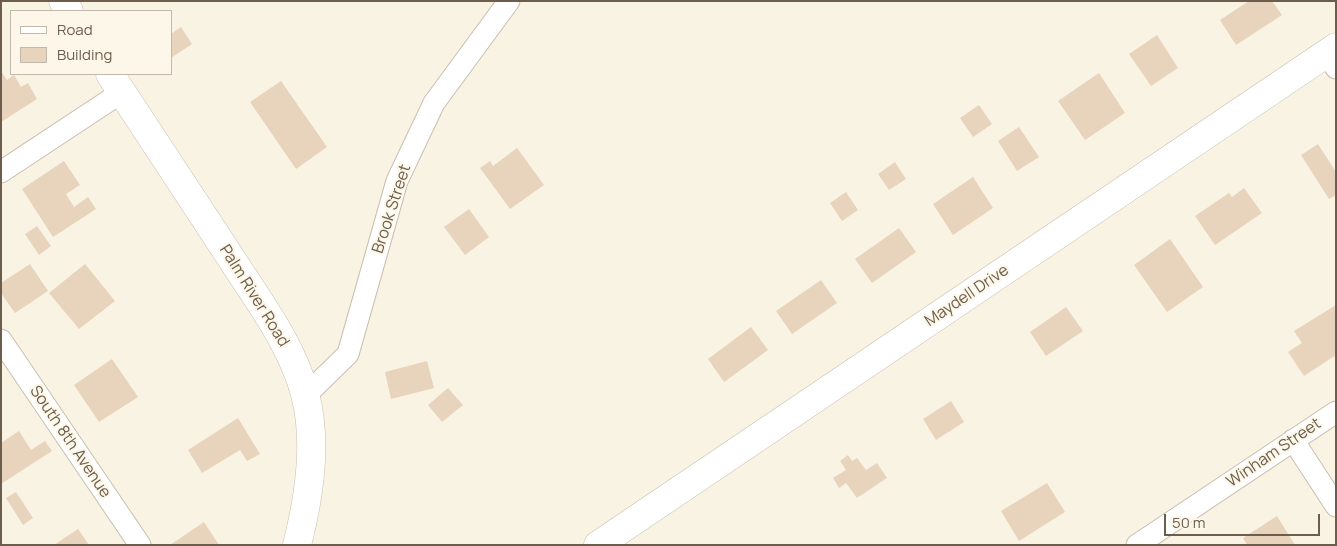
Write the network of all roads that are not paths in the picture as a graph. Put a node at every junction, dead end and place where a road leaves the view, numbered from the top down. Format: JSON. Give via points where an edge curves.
{"nodes":[{"id":1,"x":509,"y":1,"type":"edge"},
{"id":2,"x":1332,"y":56,"type":"edge"},
{"id":3,"x":116,"y":83,"type":"edge"},
{"id":4,"x":1,"y":172,"type":"edge"},
{"id":5,"x":1,"y":340,"type":"edge"},
{"id":6,"x":306,"y":395,"type":"junction"},
{"id":7,"x":1336,"y":412,"type":"edge"},
{"id":8,"x":1293,"y":440,"type":"junction"},
{"id":9,"x":1336,"y":506,"type":"edge"},
{"id":10,"x":140,"y":545,"type":"edge"},
{"id":11,"x":297,"y":545,"type":"edge"},
{"id":12,"x":598,"y":545,"type":"edge"},
{"id":13,"x":1137,"y":545,"type":"edge"}],
"edges":[{"from":1,"to":6,"type":"street","name":"Brook Street","via":[[434,103],[398,181],[348,354]]},
{"from":2,"to":12,"type":"street","name":"Maydell Drive"},
{"from":3,"to":4,"type":"street"},
{"from":3,"to":6,"type":"street","name":"Palm River Road","via":[[266,312],[292,359]]},
{"from":5,"to":10,"type":"street","name":"South 8th Avenue"},
{"from":6,"to":11,"type":"street","name":"Palm River Road","via":[[311,433],[310,475]]},
{"from":7,"to":8,"type":"street","name":"Winham Street"},
{"from":8,"to":9,"type":"street"},
{"from":8,"to":13,"type":"street","name":"Winham Street"}]}
